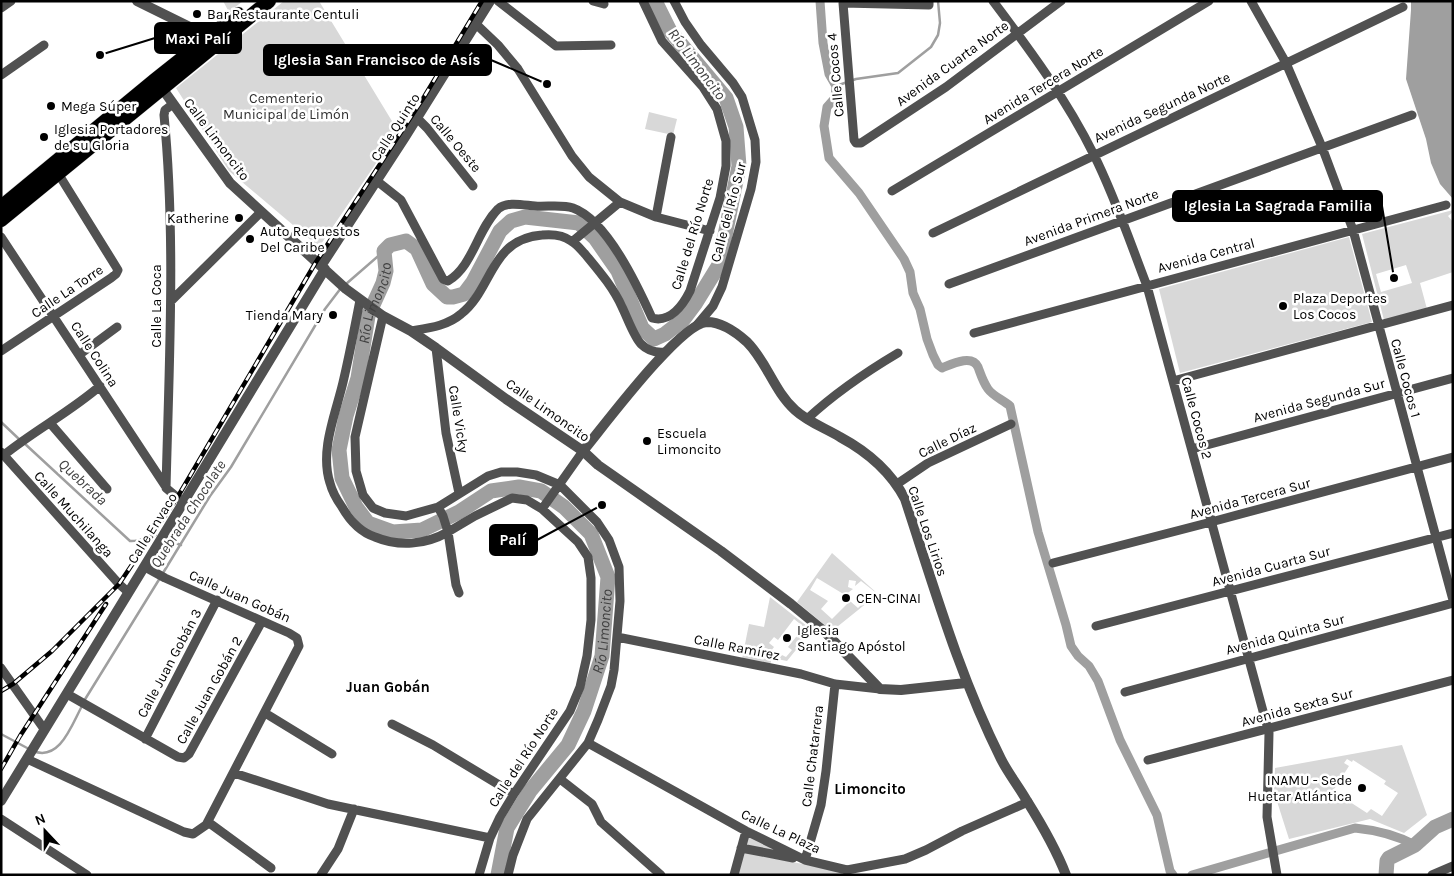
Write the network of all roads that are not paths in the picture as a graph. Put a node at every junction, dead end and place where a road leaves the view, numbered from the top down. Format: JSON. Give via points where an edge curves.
{"nodes":[{"id":1,"x":11,"y":1,"type":"edge"},
{"id":2,"x":137,"y":1,"type":"edge"},
{"id":3,"x":254,"y":1,"type":"edge"},
{"id":4,"x":269,"y":1,"type":"edge"},
{"id":5,"x":490,"y":1,"type":"edge"},
{"id":6,"x":498,"y":1,"type":"edge"},
{"id":7,"x":593,"y":1,"type":"edge"},
{"id":8,"x":643,"y":1,"type":"edge"},
{"id":9,"x":674,"y":1,"type":"edge"},
{"id":10,"x":993,"y":1,"type":"edge"},
{"id":11,"x":1061,"y":1,"type":"edge"},
{"id":12,"x":1209,"y":1,"type":"edge"},
{"id":13,"x":1251,"y":1,"type":"edge"},
{"id":14,"x":928,"y":3,"type":"edge"},
{"id":15,"x":604,"y":4,"type":"dead end"},
{"id":16,"x":1403,"y":7,"type":"dead end"},
{"id":17,"x":1,"y":8,"type":"edge"},
{"id":18,"x":476,"y":24,"type":"junction"},
{"id":19,"x":1017,"y":33,"type":"junction"},
{"id":20,"x":213,"y":41,"type":"junction"},
{"id":21,"x":44,"y":45,"type":"dead end"},
{"id":22,"x":611,"y":46,"type":"dead end"},
{"id":23,"x":1286,"y":63,"type":"junction"},
{"id":24,"x":1,"y":75,"type":"edge"},
{"id":25,"x":158,"y":84,"type":"junction"},
{"id":26,"x":1058,"y":92,"type":"junction"},
{"id":27,"x":173,"y":104,"type":"junction"},
{"id":28,"x":1412,"y":115,"type":"dead end"},
{"id":29,"x":417,"y":118,"type":"junction"},
{"id":30,"x":670,"y":137,"type":"dead end"},
{"id":31,"x":858,"y":144,"type":"joint"},
{"id":32,"x":1322,"y":147,"type":"junction"},
{"id":33,"x":1094,"y":154,"type":"junction"},
{"id":34,"x":55,"y":169,"type":"junction"},
{"id":35,"x":376,"y":181,"type":"junction"},
{"id":36,"x":474,"y":186,"type":"dead end"},
{"id":37,"x":892,"y":191,"type":"dead end"},
{"id":38,"x":3,"y":201,"type":"edge"},
{"id":39,"x":620,"y":202,"type":"junction"},
{"id":40,"x":1446,"y":205,"type":"dead end"},
{"id":41,"x":260,"y":212,"type":"junction"},
{"id":42,"x":656,"y":217,"type":"junction"},
{"id":43,"x":1,"y":220,"type":"edge"},
{"id":44,"x":1122,"y":220,"type":"junction"},
{"id":45,"x":596,"y":224,"type":"junction"},
{"id":46,"x":1352,"y":230,"type":"junction"},
{"id":47,"x":710,"y":231,"type":"junction"},
{"id":48,"x":933,"y":233,"type":"dead end"},
{"id":49,"x":1,"y":237,"type":"edge"},
{"id":50,"x":573,"y":242,"type":"junction"},
{"id":51,"x":323,"y":268,"type":"junction"},
{"id":52,"x":949,"y":284,"type":"dead end"},
{"id":53,"x":1147,"y":286,"type":"junction"},
{"id":54,"x":171,"y":301,"type":"junction"},
{"id":55,"x":363,"y":301,"type":"junction"},
{"id":56,"x":1453,"y":305,"type":"edge"},
{"id":57,"x":380,"y":314,"type":"junction"},
{"id":58,"x":54,"y":316,"type":"junction"},
{"id":59,"x":1378,"y":324,"type":"junction"},
{"id":60,"x":697,"y":325,"type":"junction"},
{"id":61,"x":117,"y":327,"type":"dead end"},
{"id":62,"x":411,"y":331,"type":"junction"},
{"id":63,"x":974,"y":333,"type":"dead end"},
{"id":64,"x":436,"y":348,"type":"junction"},
{"id":65,"x":1,"y":351,"type":"edge"},
{"id":66,"x":665,"y":352,"type":"junction"},
{"id":67,"x":898,"y":353,"type":"dead end"},
{"id":68,"x":79,"y":355,"type":"junction"},
{"id":69,"x":1453,"y":378,"type":"edge"},
{"id":70,"x":1173,"y":382,"type":"junction"},
{"id":71,"x":100,"y":386,"type":"junction"},
{"id":72,"x":1396,"y":393,"type":"junction"},
{"id":73,"x":807,"y":419,"type":"junction"},
{"id":74,"x":50,"y":423,"type":"junction"},
{"id":75,"x":1011,"y":424,"type":"dead end"},
{"id":76,"x":1192,"y":449,"type":"junction"},
{"id":77,"x":583,"y":451,"type":"junction"},
{"id":78,"x":3,"y":454,"type":"edge"},
{"id":79,"x":1453,"y":457,"type":"edge"},
{"id":80,"x":1416,"y":468,"type":"junction"},
{"id":81,"x":897,"y":484,"type":"junction"},
{"id":82,"x":166,"y":488,"type":"junction"},
{"id":83,"x":107,"y":489,"type":"dead end"},
{"id":84,"x":557,"y":489,"type":"junction"},
{"id":85,"x":459,"y":493,"type":"junction"},
{"id":86,"x":184,"y":503,"type":"junction"},
{"id":87,"x":438,"y":507,"type":"junction"},
{"id":88,"x":543,"y":507,"type":"junction"},
{"id":89,"x":1211,"y":522,"type":"junction"},
{"id":90,"x":447,"y":529,"type":"junction"},
{"id":91,"x":1453,"y":533,"type":"edge"},
{"id":92,"x":1437,"y":537,"type":"junction"},
{"id":93,"x":1053,"y":563,"type":"dead end"},
{"id":94,"x":145,"y":567,"type":"junction"},
{"id":95,"x":1230,"y":591,"type":"junction"},
{"id":96,"x":128,"y":592,"type":"junction"},
{"id":97,"x":459,"y":593,"type":"dead end"},
{"id":98,"x":217,"y":600,"type":"junction"},
{"id":99,"x":1453,"y":602,"type":"edge"},
{"id":100,"x":262,"y":621,"type":"junction"},
{"id":101,"x":1096,"y":626,"type":"dead end"},
{"id":102,"x":617,"y":637,"type":"junction"},
{"id":103,"x":1248,"y":659,"type":"junction"},
{"id":104,"x":1,"y":668,"type":"edge"},
{"id":105,"x":1453,"y":680,"type":"edge"},
{"id":106,"x":966,"y":683,"type":"junction"},
{"id":107,"x":834,"y":684,"type":"junction"},
{"id":108,"x":880,"y":688,"type":"junction"},
{"id":109,"x":1125,"y":692,"type":"dead end"},
{"id":110,"x":70,"y":695,"type":"junction"},
{"id":111,"x":265,"y":712,"type":"junction"},
{"id":112,"x":392,"y":724,"type":"dead end"},
{"id":113,"x":44,"y":729,"type":"junction"},
{"id":114,"x":1267,"y":729,"type":"junction"},
{"id":115,"x":145,"y":739,"type":"junction"},
{"id":116,"x":588,"y":743,"type":"junction"},
{"id":117,"x":30,"y":753,"type":"junction"},
{"id":118,"x":332,"y":754,"type":"dead end"},
{"id":119,"x":1148,"y":760,"type":"dead end"},
{"id":120,"x":234,"y":773,"type":"junction"},
{"id":121,"x":560,"y":778,"type":"junction"},
{"id":122,"x":514,"y":794,"type":"junction"},
{"id":123,"x":1,"y":801,"type":"edge"},
{"id":124,"x":1028,"y":802,"type":"junction"},
{"id":125,"x":354,"y":809,"type":"junction"},
{"id":126,"x":1,"y":819,"type":"edge"},
{"id":127,"x":208,"y":822,"type":"junction"},
{"id":128,"x":746,"y":831,"type":"junction"},
{"id":129,"x":490,"y":838,"type":"junction"},
{"id":130,"x":741,"y":848,"type":"junction"},
{"id":131,"x":805,"y":860,"type":"junction"},
{"id":132,"x":1453,"y":866,"type":"edge"},
{"id":133,"x":271,"y":868,"type":"dead end"},
{"id":134,"x":1276,"y":871,"type":"edge"},
{"id":135,"x":847,"y":873,"type":"edge"},
{"id":136,"x":87,"y":875,"type":"edge"},
{"id":137,"x":321,"y":875,"type":"edge"},
{"id":138,"x":479,"y":875,"type":"edge"},
{"id":139,"x":508,"y":875,"type":"edge"},
{"id":140,"x":661,"y":875,"type":"edge"},
{"id":141,"x":734,"y":875,"type":"edge"},
{"id":142,"x":1066,"y":875,"type":"edge"},
{"id":143,"x":1432,"y":875,"type":"edge"}],
"edges":[{"from":1,"to":17,"type":"street"},
{"from":2,"to":20,"type":"street"},
{"from":3,"to":20,"type":"highway"},
{"from":4,"to":20,"type":"highway"},
{"from":5,"to":18,"type":"street","name":"Calle Quinto"},
{"from":6,"to":22,"type":"street","via":[[556,46]]},
{"from":7,"to":15,"type":"street"},
{"from":8,"to":47,"type":"street","name":"Calle del Río Norte","via":[[662,41],[703,87],[717,109],[726,141],[726,166]]},
{"from":9,"to":60,"type":"street","name":"Calle del Río Sur","via":[[701,45],[742,96],[756,140],[751,188],[722,287],[713,306]]},
{"from":10,"to":19,"type":"street","name":"Calle Cocos 2"},
{"from":11,"to":19,"type":"street","name":"Avenida Cuarta Norte"},
{"from":12,"to":26,"type":"street","name":"Avenida Tercera Norte"},
{"from":13,"to":23,"type":"street","name":"Calle Cocos 1"},
{"from":14,"to":31,"type":"street","name":"Calle Cocos 4","via":[[843,3],[854,140]]},
{"from":16,"to":23,"type":"street","name":"Avenida Segunda Norte"},
{"from":18,"to":29,"type":"street","name":"Calle Quinto"},
{"from":18,"to":39,"type":"street","via":[[518,69],[572,156],[589,177]]},
{"from":19,"to":26,"type":"street","name":"Calle Cocos 2"},
{"from":19,"to":31,"type":"street","name":"Avenida Cuarta Norte","via":[[946,87]]},
{"from":20,"to":25,"type":"highway"},
{"from":21,"to":24,"type":"street"},
{"from":23,"to":32,"type":"street","name":"Calle Cocos 1"},
{"from":23,"to":33,"type":"street","name":"Avenida Segunda Norte"},
{"from":25,"to":27,"type":"street","name":"Calle Limoncito"},
{"from":25,"to":34,"type":"highway"},
{"from":26,"to":33,"type":"street","name":"Calle Cocos 2"},
{"from":26,"to":37,"type":"street","name":"Avenida Tercera Norte"},
{"from":27,"to":41,"type":"street","name":"Calle Limoncito","via":[[230,183]]},
{"from":27,"to":54,"type":"street","name":"Calle La Coca","via":[[164,115],[169,165]]},
{"from":28,"to":32,"type":"street","name":"Avenida Primera Norte"},
{"from":29,"to":35,"type":"street","name":"Calle Quinto"},
{"from":29,"to":36,"type":"street","name":"Calle Oeste"},
{"from":30,"to":42,"type":"street"},
{"from":32,"to":44,"type":"street","name":"Avenida Primera Norte"},
{"from":32,"to":46,"type":"street","name":"Calle Cocos 1"},
{"from":33,"to":44,"type":"street","name":"Calle Cocos 2"},
{"from":33,"to":48,"type":"street","name":"Avenida Segunda Norte"},
{"from":34,"to":38,"type":"highway"},
{"from":34,"to":43,"type":"highway"},
{"from":34,"to":58,"type":"street","name":"Calle La Torre","via":[[118,270],[112,278]]},
{"from":35,"to":45,"type":"street","name":"Calle del Río Norte","via":[[401,200],[433,262],[443,279],[448,281],[458,276],[500,207],[512,204],[572,208]]},
{"from":35,"to":51,"type":"street","name":"Calle Quinto"},
{"from":39,"to":42,"type":"street"},
{"from":39,"to":45,"type":"street"},
{"from":40,"to":46,"type":"street","name":"Avenida Central"},
{"from":41,"to":51,"type":"street","name":"Calle Limoncito"},
{"from":41,"to":54,"type":"street"},
{"from":42,"to":47,"type":"street"},
{"from":44,"to":52,"type":"street","name":"Avenida Primera Norte"},
{"from":44,"to":53,"type":"street","name":"Calle Cocos 2"},
{"from":45,"to":47,"type":"street","name":"Calle del Río Norte","via":[[632,275],[652,318],[658,320],[676,312],[684,303]]},
{"from":45,"to":50,"type":"street"},
{"from":46,"to":53,"type":"street","name":"Avenida Central"},
{"from":46,"to":59,"type":"street","name":"Calle Cocos 1"},
{"from":49,"to":58,"type":"street","name":"Calle Colina"},
{"from":50,"to":62,"type":"street","via":[[562,236],[544,235],[516,242],[496,263],[470,307],[460,316],[442,325]]},
{"from":50,"to":66,"type":"street","via":[[612,287],[640,343],[650,351]]},
{"from":51,"to":55,"type":"street","name":"Calle Limoncito"},
{"from":51,"to":86,"type":"street","name":"Calle Envaco"},
{"from":53,"to":63,"type":"street","name":"Avenida Central"},
{"from":53,"to":70,"type":"street","name":"Calle Cocos 2"},
{"from":54,"to":82,"type":"street","name":"Calle La Coca"},
{"from":55,"to":57,"type":"street","name":"Calle Limoncito"},
{"from":55,"to":90,"type":"street","name":"Calle del Río Norte","via":[[330,435],[326,462],[330,484],[348,518],[364,533],[387,542],[403,544],[434,540]]},
{"from":56,"to":59,"type":"street"},
{"from":57,"to":62,"type":"street","name":"Calle Limoncito"},
{"from":57,"to":87,"type":"street","via":[[355,437],[356,471],[363,495],[373,508],[385,513],[406,516]]},
{"from":58,"to":65,"type":"street","name":"Calle La Torre"},
{"from":58,"to":68,"type":"street","name":"Calle Colina"},
{"from":59,"to":70,"type":"street"},
{"from":59,"to":72,"type":"street","name":"Calle Cocos 1"},
{"from":60,"to":66,"type":"street"},
{"from":60,"to":73,"type":"street","name":"Calle Los Lirios","via":[[706,322],[723,326],[746,341],[783,397]]},
{"from":61,"to":68,"type":"street"},
{"from":62,"to":64,"type":"street","name":"Calle Limoncito"},
{"from":64,"to":77,"type":"street","name":"Calle Limoncito"},
{"from":64,"to":85,"type":"street","name":"Calle Vicky","via":[[446,433]]},
{"from":66,"to":77,"type":"street"},
{"from":67,"to":73,"type":"street","via":[[857,378]]},
{"from":68,"to":71,"type":"street","name":"Calle Colina"},
{"from":69,"to":72,"type":"street","name":"Avenida Segunda Sur"},
{"from":70,"to":76,"type":"street","name":"Calle Cocos 2"},
{"from":71,"to":74,"type":"street"},
{"from":71,"to":82,"type":"street","name":"Calle Colina"},
{"from":72,"to":76,"type":"street","name":"Avenida Segunda Sur"},
{"from":72,"to":80,"type":"street","name":"Calle Cocos 1"},
{"from":73,"to":81,"type":"street","name":"Calle Los Lirios","via":[[858,448]]},
{"from":74,"to":78,"type":"street"},
{"from":74,"to":83,"type":"street"},
{"from":75,"to":81,"type":"street","name":"Calle Díaz","via":[[928,463]]},
{"from":76,"to":89,"type":"street","name":"Calle Cocos 2"},
{"from":77,"to":84,"type":"street"},
{"from":77,"to":108,"type":"street","name":"Calle Limoncito","via":[[791,604],[824,631]]},
{"from":78,"to":96,"type":"street","name":"Calle Muchilanga"},
{"from":79,"to":80,"type":"street","name":"Avenida Tercera Sur"},
{"from":80,"to":89,"type":"street","name":"Avenida Tercera Sur"},
{"from":80,"to":92,"type":"street","name":"Calle Cocos 1"},
{"from":81,"to":106,"type":"street","name":"Calle Los Lirios"},
{"from":82,"to":86,"type":"street"},
{"from":84,"to":85,"type":"street","via":[[536,475],[501,472]]},
{"from":84,"to":88,"type":"street"},
{"from":84,"to":102,"type":"street","via":[[600,527],[615,553],[619,567],[620,601]]},
{"from":85,"to":87,"type":"street"},
{"from":86,"to":94,"type":"street","name":"Calle Envaco"},
{"from":87,"to":90,"type":"street"},
{"from":88,"to":90,"type":"street","name":"Calle del Río Norte","via":[[512,498]]},
{"from":88,"to":122,"type":"street","name":"Calle del Río Norte","via":[[578,542],[588,557],[591,620],[587,656],[570,711]]},
{"from":89,"to":93,"type":"street","name":"Avenida Tercera Sur"},
{"from":89,"to":95,"type":"street","name":"Calle Cocos 2"},
{"from":90,"to":97,"type":"street"},
{"from":91,"to":92,"type":"street","name":"Avenida Cuarta Sur"},
{"from":92,"to":95,"type":"street","name":"Avenida Cuarta Sur"},
{"from":92,"to":99,"type":"street","name":"Calle Cocos 1"},
{"from":94,"to":96,"type":"street","name":"Calle Envaco"},
{"from":94,"to":98,"type":"street","name":"Calle Juan Gobán"},
{"from":95,"to":101,"type":"street","name":"Avenida Cuarta Sur"},
{"from":95,"to":103,"type":"street","name":"Calle Cocos 2"},
{"from":96,"to":110,"type":"street","name":"Calle Envaco"},
{"from":98,"to":100,"type":"street","name":"Calle Juan Gobán"},
{"from":98,"to":115,"type":"street","name":"Calle Juan Gobán 3"},
{"from":99,"to":103,"type":"street","name":"Avenida Quinta Sur"},
{"from":100,"to":111,"type":"street","name":"Calle Juan Gobán","via":[[289,632],[297,638],[299,646]]},
{"from":100,"to":115,"type":"street","name":"Calle Juan Gobán 2","via":[[187,757],[178,757]]},
{"from":102,"to":107,"type":"street","name":"Calle Ramírez","via":[[801,674]]},
{"from":102,"to":116,"type":"street","via":[[611,686]]},
{"from":103,"to":109,"type":"street","name":"Avenida Quinta Sur"},
{"from":103,"to":114,"type":"street","name":"Calle Cocos 2"},
{"from":104,"to":113,"type":"street"},
{"from":105,"to":114,"type":"street","name":"Avenida Sexta Sur"},
{"from":106,"to":108,"type":"street","via":[[901,690]]},
{"from":106,"to":124,"type":"street","name":"Calle Los Lirios","via":[[1002,761]]},
{"from":107,"to":108,"type":"street","name":"Calle Ramírez"},
{"from":107,"to":131,"type":"street","name":"Calle Chatarrera","via":[[826,771]]},
{"from":110,"to":113,"type":"street","name":"Calle Envaco"},
{"from":110,"to":115,"type":"street","name":"Calle Juan Gobán 2"},
{"from":111,"to":118,"type":"street"},
{"from":111,"to":120,"type":"street","name":"Calle Juan Gobán"},
{"from":112,"to":122,"type":"street"},
{"from":113,"to":117,"type":"street","name":"Calle Envaco"},
{"from":114,"to":119,"type":"street","name":"Avenida Sexta Sur"},
{"from":114,"to":134,"type":"street","name":"Calle Cocos 2","via":[[1267,817]]},
{"from":116,"to":121,"type":"street"},
{"from":116,"to":128,"type":"street","name":"Calle La Plaza"},
{"from":117,"to":123,"type":"street","name":"Calle Envaco"},
{"from":117,"to":127,"type":"street","via":[[184,832],[193,834]]},
{"from":120,"to":125,"type":"street","via":[[328,804]]},
{"from":120,"to":127,"type":"street","name":"Calle Juan Gobán"},
{"from":121,"to":139,"type":"street","via":[[527,819]]},
{"from":121,"to":140,"type":"street","via":[[592,804],[601,822]]},
{"from":122,"to":129,"type":"street","name":"Calle del Río Norte"},
{"from":124,"to":135,"type":"street","name":"Calle La Plaza","via":[[905,859]]},
{"from":124,"to":142,"type":"street","name":"Calle Los Lirios"},
{"from":125,"to":129,"type":"street"},
{"from":125,"to":137,"type":"street","via":[[338,849]]},
{"from":126,"to":136,"type":"street"},
{"from":127,"to":133,"type":"street"},
{"from":128,"to":130,"type":"street"},
{"from":128,"to":131,"type":"street","name":"Calle La Plaza"},
{"from":129,"to":138,"type":"street","name":"Calle del Río Norte"},
{"from":130,"to":131,"type":"street"},
{"from":130,"to":141,"type":"street"},
{"from":131,"to":135,"type":"street","name":"Calle La Plaza"},
{"from":132,"to":143,"type":"street"}]}
